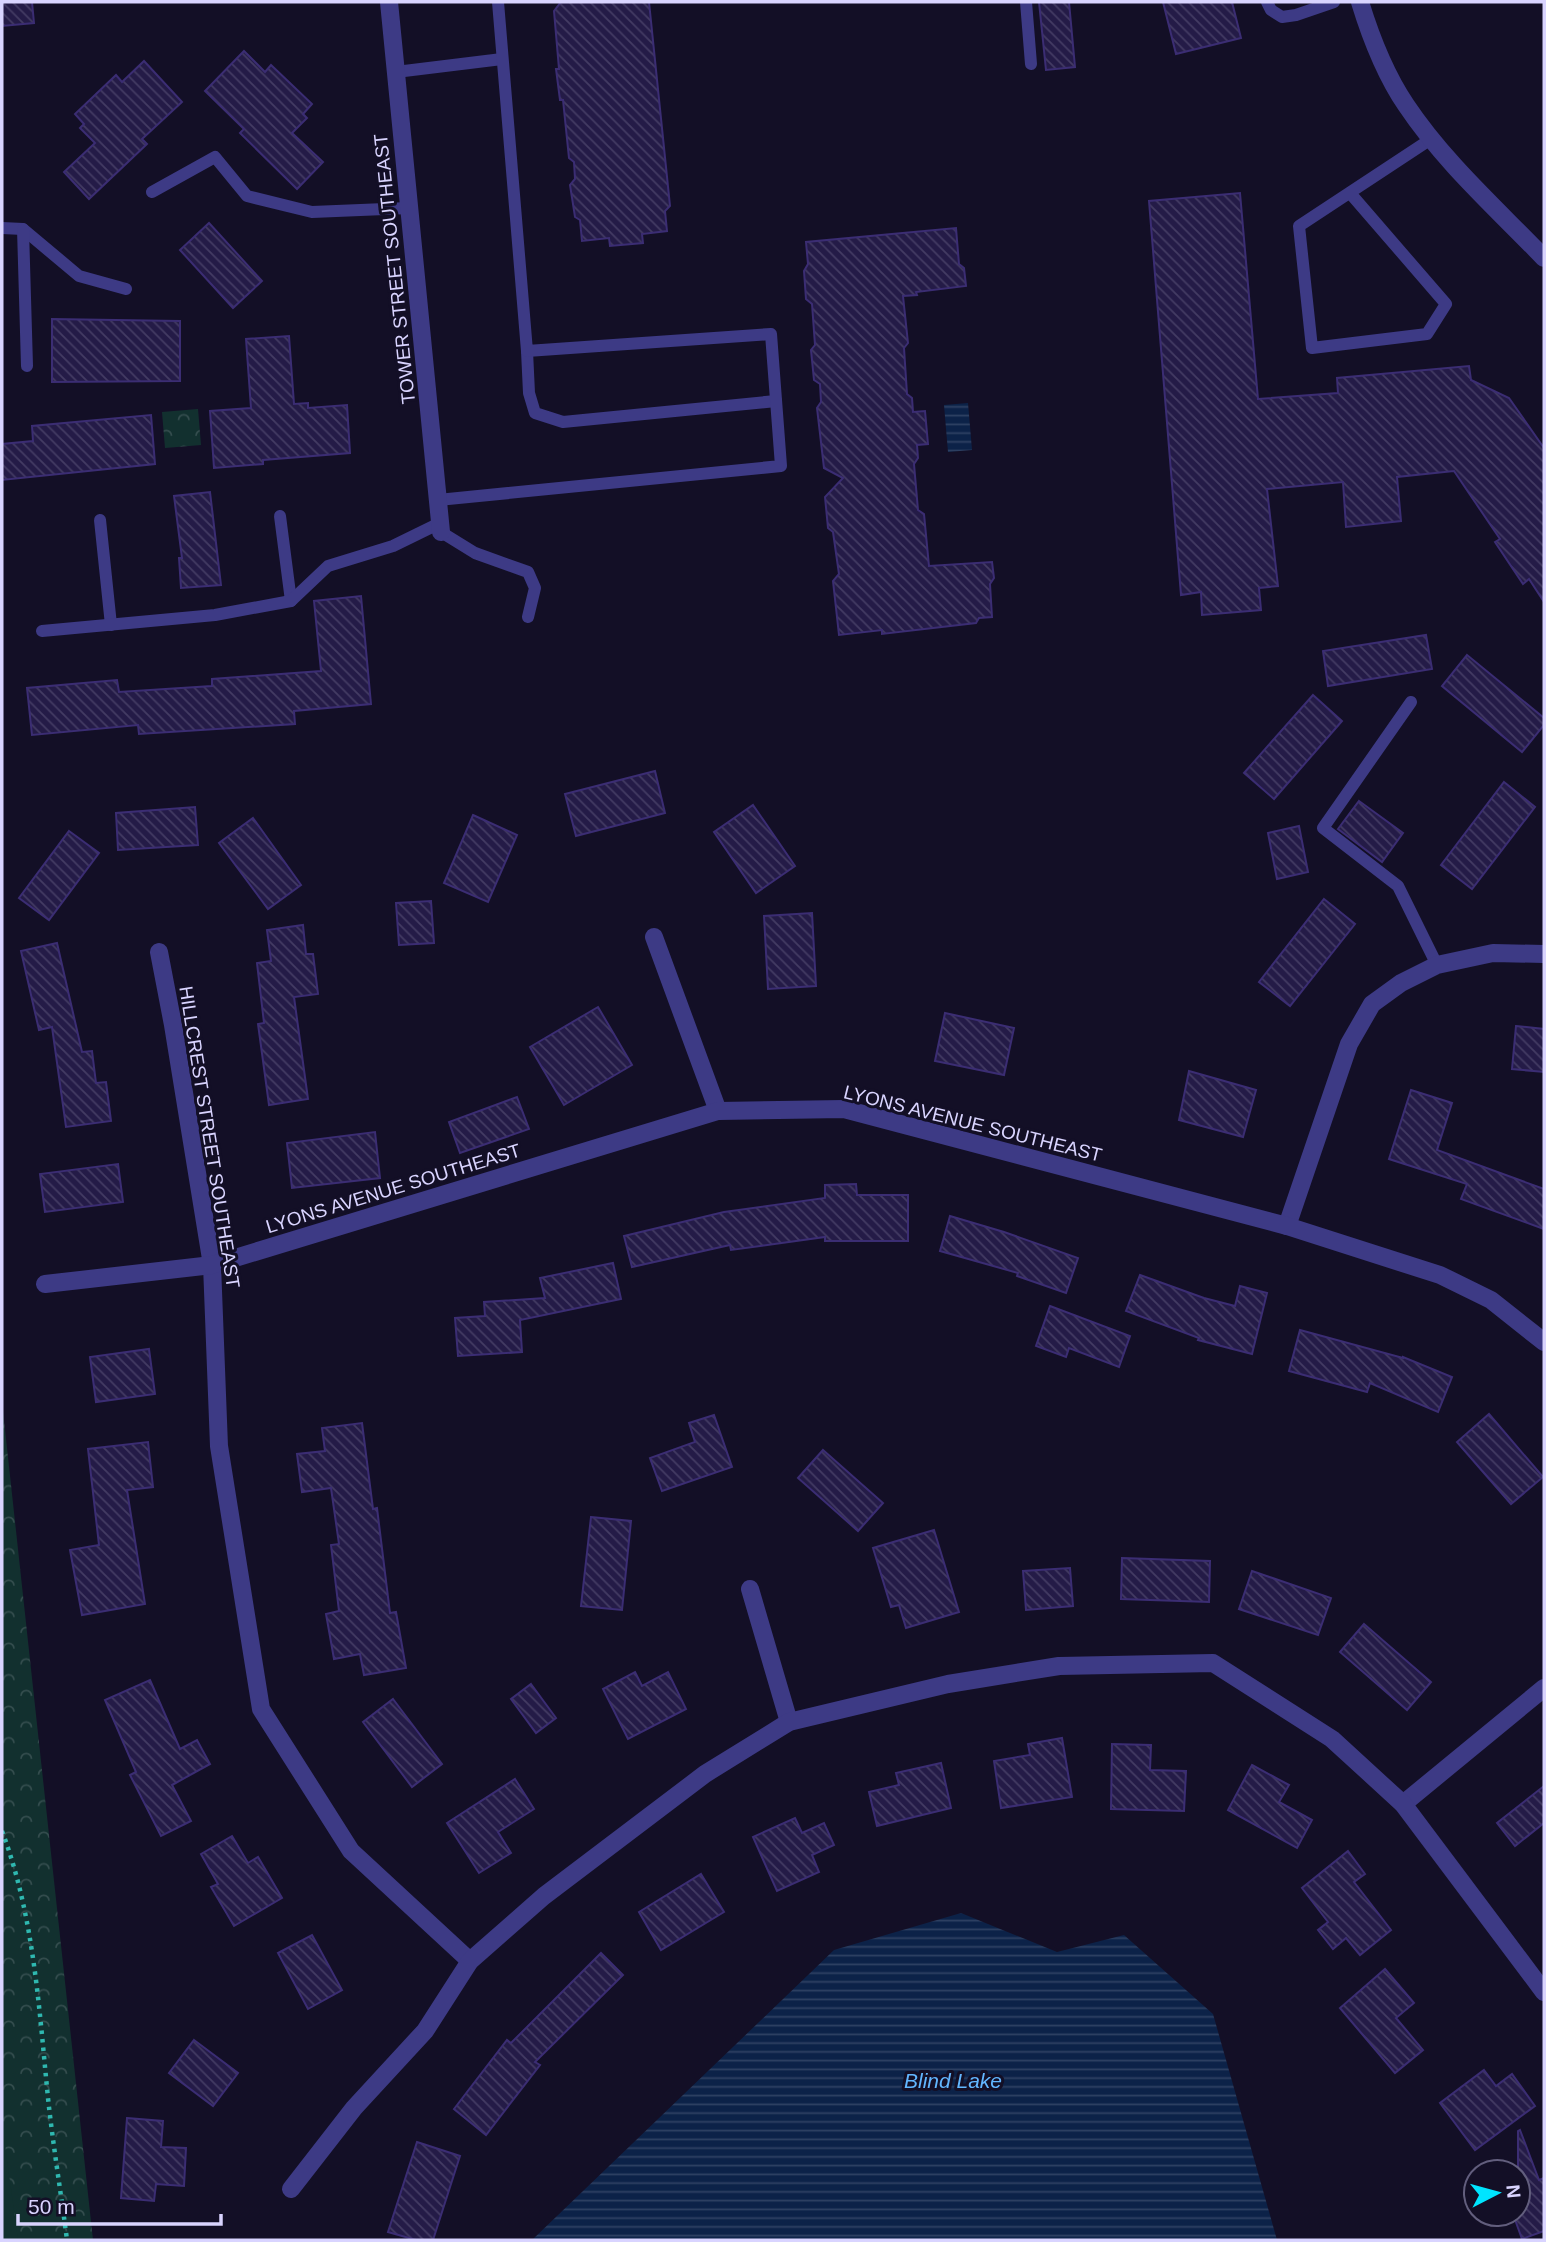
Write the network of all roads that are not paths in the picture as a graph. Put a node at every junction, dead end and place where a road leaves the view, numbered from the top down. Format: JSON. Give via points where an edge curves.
{"nodes":[{"id":1,"x":389,"y":2,"type":"edge"},
{"id":2,"x":498,"y":2,"type":"edge"},
{"id":3,"x":1026,"y":2,"type":"edge"},
{"id":4,"x":1266,"y":2,"type":"edge"},
{"id":5,"x":1334,"y":2,"type":"edge"},
{"id":6,"x":1360,"y":2,"type":"edge"},
{"id":7,"x":502,"y":59,"type":"junction"},
{"id":8,"x":1031,"y":64,"type":"dead end"},
{"id":9,"x":396,"y":72,"type":"junction"},
{"id":10,"x":1431,"y":139,"type":"junction"},
{"id":11,"x":152,"y":192,"type":"dead end"},
{"id":12,"x":1350,"y":192,"type":"junction"},
{"id":13,"x":409,"y":208,"type":"junction"},
{"id":14,"x":2,"y":228,"type":"edge"},
{"id":15,"x":23,"y":229,"type":"junction"},
{"id":16,"x":1544,"y":258,"type":"edge"},
{"id":17,"x":126,"y":289,"type":"dead end"},
{"id":18,"x":527,"y":351,"type":"junction"},
{"id":19,"x":27,"y":366,"type":"dead end"},
{"id":20,"x":776,"y":401,"type":"junction"},
{"id":21,"x":438,"y":500,"type":"junction"},
{"id":22,"x":280,"y":516,"type":"dead end"},
{"id":23,"x":100,"y":520,"type":"dead end"},
{"id":24,"x":441,"y":528,"type":"junction"},
{"id":25,"x":290,"y":601,"type":"junction"},
{"id":26,"x":528,"y":617,"type":"dead end"},
{"id":27,"x":111,"y":625,"type":"junction"},
{"id":28,"x":42,"y":631,"type":"dead end"},
{"id":29,"x":1410,"y":702,"type":"dead end"},
{"id":30,"x":653,"y":937,"type":"dead end"},
{"id":31,"x":159,"y":952,"type":"dead end"},
{"id":32,"x":1544,"y":954,"type":"edge"},
{"id":33,"x":1437,"y":965,"type":"junction"},
{"id":34,"x":718,"y":1111,"type":"junction"},
{"id":35,"x":1287,"y":1226,"type":"junction"},
{"id":36,"x":212,"y":1265,"type":"junction"},
{"id":37,"x":45,"y":1284,"type":"dead end"},
{"id":38,"x":1544,"y":1342,"type":"edge"},
{"id":39,"x":750,"y":1589,"type":"dead end"},
{"id":40,"x":1544,"y":1688,"type":"edge"},
{"id":41,"x":789,"y":1722,"type":"junction"},
{"id":42,"x":1403,"y":1804,"type":"junction"},
{"id":43,"x":470,"y":1961,"type":"junction"},
{"id":44,"x":1544,"y":1992,"type":"edge"},
{"id":45,"x":290,"y":2189,"type":"dead end"}],
"edges":[{"from":1,"to":9,"type":"street","name":"TOWER STREET SOUTHEAST"},
{"from":2,"to":7,"type":"lane"},
{"from":3,"to":8,"type":"lane"},
{"from":4,"to":5,"type":"lane","via":[[1282,17]]},
{"from":6,"to":10,"type":"street","via":[[1385,70]]},
{"from":7,"to":9,"type":"lane"},
{"from":7,"to":18,"type":"lane"},
{"from":9,"to":13,"type":"street","name":"TOWER STREET SOUTHEAST"},
{"from":10,"to":12,"type":"lane"},
{"from":10,"to":16,"type":"street"},
{"from":11,"to":13,"type":"lane","via":[[215,157],[247,196],[312,212]]},
{"from":12,"to":12,"type":"lane","via":[[1299,226],[1312,348],[1427,334],[1446,304]]},
{"from":13,"to":21,"type":"street","name":"TOWER STREET SOUTHEAST"},
{"from":14,"to":15,"type":"lane"},
{"from":15,"to":17,"type":"lane","via":[[79,276]]},
{"from":15,"to":19,"type":"lane"},
{"from":18,"to":20,"type":"lane","via":[[535,413],[563,422]]},
{"from":18,"to":20,"type":"lane","via":[[771,334]]},
{"from":20,"to":21,"type":"lane","via":[[781,466]]},
{"from":21,"to":24,"type":"street","name":"TOWER STREET SOUTHEAST"},
{"from":22,"to":25,"type":"lane"},
{"from":23,"to":27,"type":"lane"},
{"from":24,"to":25,"type":"lane","via":[[327,566]]},
{"from":24,"to":26,"type":"lane","via":[[475,553],[528,572],[536,588]]},
{"from":25,"to":27,"type":"lane","via":[[215,615]]},
{"from":27,"to":28,"type":"lane"},
{"from":29,"to":33,"type":"lane","via":[[1323,828],[1398,886]]},
{"from":30,"to":34,"type":"street"},
{"from":31,"to":36,"type":"street","name":"HILLCREST STREET SOUTHEAST"},
{"from":32,"to":33,"type":"street","via":[[1493,953]]},
{"from":33,"to":35,"type":"street","via":[[1372,1004],[1349,1044]]},
{"from":34,"to":35,"type":"street","name":"LYONS AVENUE SOUTHEAST","via":[[844,1109]]},
{"from":34,"to":36,"type":"street","name":"LYONS AVENUE SOUTHEAST"},
{"from":35,"to":38,"type":"street","name":"LYONS AVENUE SOUTHEAST","via":[[1440,1275],[1491,1300]]},
{"from":36,"to":37,"type":"street","name":"LYONS AVENUE SOUTHEAST"},
{"from":36,"to":43,"type":"street","name":"HILLCREST STREET SOUTHEAST","via":[[219,1446],[261,1709],[351,1850]]},
{"from":39,"to":41,"type":"street"},
{"from":40,"to":42,"type":"street"},
{"from":41,"to":42,"type":"street","via":[[948,1684],[1059,1665],[1213,1663],[1332,1739]]},
{"from":41,"to":43,"type":"street","via":[[705,1774],[544,1896]]},
{"from":42,"to":44,"type":"street"},
{"from":43,"to":45,"type":"street","via":[[425,2031],[354,2108]]}]}
